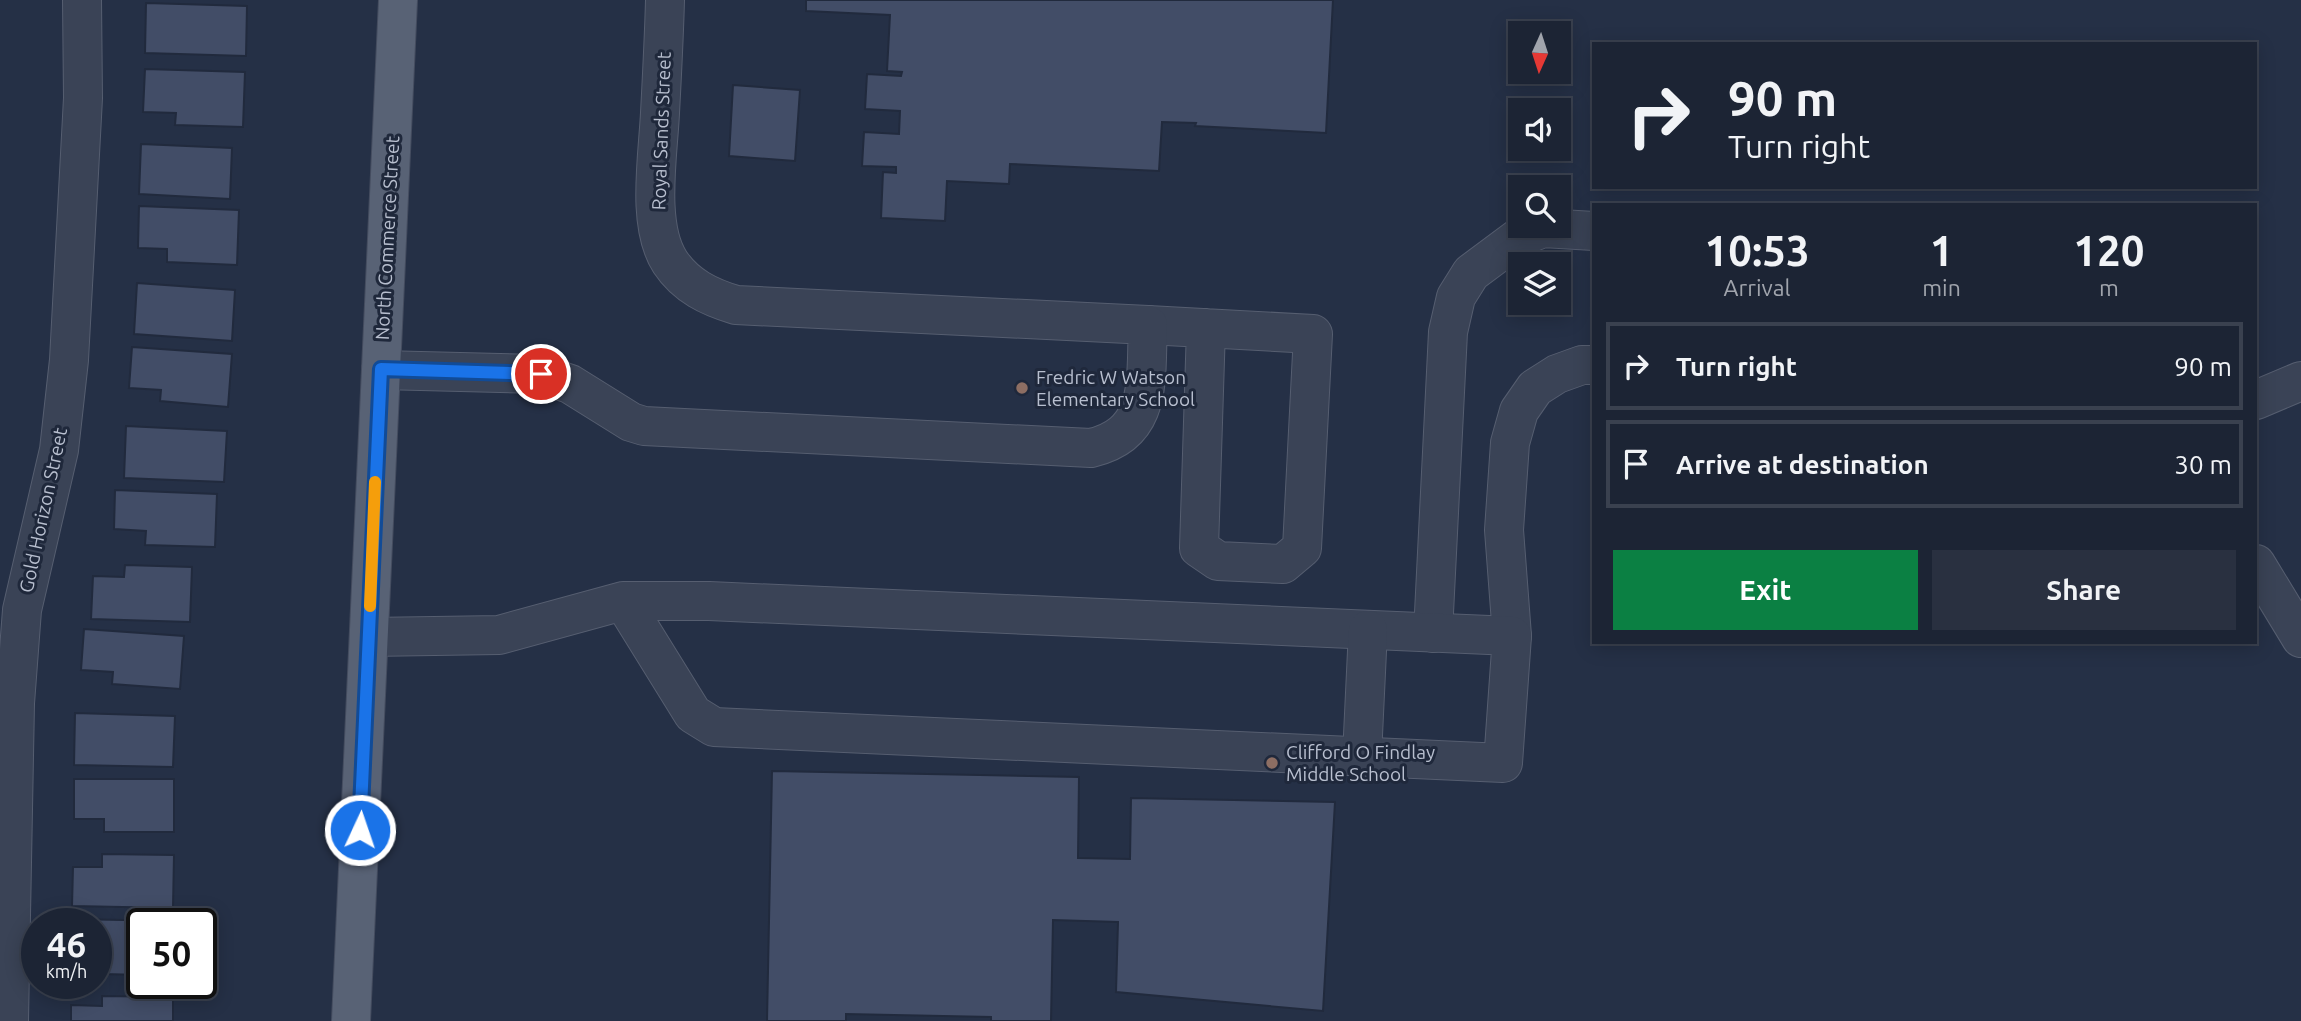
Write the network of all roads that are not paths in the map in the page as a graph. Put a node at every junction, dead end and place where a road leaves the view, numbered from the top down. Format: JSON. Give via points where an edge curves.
{"nodes":[{"id":1,"x":82,"y":0,"type":"edge"},
{"id":2,"x":398,"y":0,"type":"edge"},
{"id":3,"x":665,"y":0,"type":"edge"},
{"id":4,"x":1592,"y":231,"type":"edge"},
{"id":5,"x":1148,"y":325,"type":"junction"},
{"id":6,"x":1206,"y":328,"type":"junction"},
{"id":7,"x":1592,"y":365,"type":"edge"},
{"id":8,"x":381,"y":369,"type":"junction"},
{"id":9,"x":2301,"y":382,"type":"edge"},
{"id":10,"x":2257,"y":400,"type":"edge"},
{"id":11,"x":2257,"y":566,"type":"edge"},
{"id":12,"x":623,"y":601,"type":"junction"},
{"id":13,"x":1368,"y":630,"type":"junction"},
{"id":14,"x":1433,"y":633,"type":"junction"},
{"id":15,"x":1512,"y":636,"type":"junction"},
{"id":16,"x":369,"y":637,"type":"junction"},
{"id":17,"x":2301,"y":638,"type":"edge"},
{"id":18,"x":1362,"y":756,"type":"junction"},
{"id":19,"x":9,"y":1021,"type":"edge"},
{"id":20,"x":351,"y":1021,"type":"edge"}],
"edges":[{"from":1,"to":19,"type":"street","name":"Gold Horizon Street","via":[[83,98],[69,360],[59,450],[22,610],[15,703]]},
{"from":2,"to":8,"type":"main road","name":"North Commerce Street"},
{"from":3,"to":5,"type":"street","name":"Royal Sands Street","via":[[656,196],[659,233],[668,260],[685,281],[711,298],[736,305]]},
{"from":4,"to":14,"type":"street","via":[[1543,228],[1518,238],[1471,273],[1456,297],[1448,332]]},
{"from":5,"to":6,"type":"street"},
{"from":5,"to":8,"type":"street","via":[[1141,409],[1130,428],[1110,444],[1091,448],[644,426],[570,384],[541,374]]},
{"from":6,"to":6,"type":"street","via":[[1313,334],[1302,548],[1283,564],[1218,561],[1199,548]]},
{"from":7,"to":15,"type":"street","via":[[1557,374],[1535,388],[1518,411],[1510,443],[1504,530]]},
{"from":8,"to":16,"type":"main road","name":"North Commerce Street"},
{"from":9,"to":10,"type":"street"},
{"from":11,"to":17,"type":"street"},
{"from":12,"to":13,"type":"street","via":[[723,601]]},
{"from":12,"to":16,"type":"street","via":[[499,635]]},
{"from":12,"to":18,"type":"street","via":[[694,714],[714,727]]},
{"from":13,"to":14,"type":"street"},
{"from":13,"to":18,"type":"street"},
{"from":14,"to":15,"type":"street"},
{"from":15,"to":18,"type":"street","via":[[1503,763]]},
{"from":16,"to":20,"type":"main road","name":"North Commerce Street"}]}
